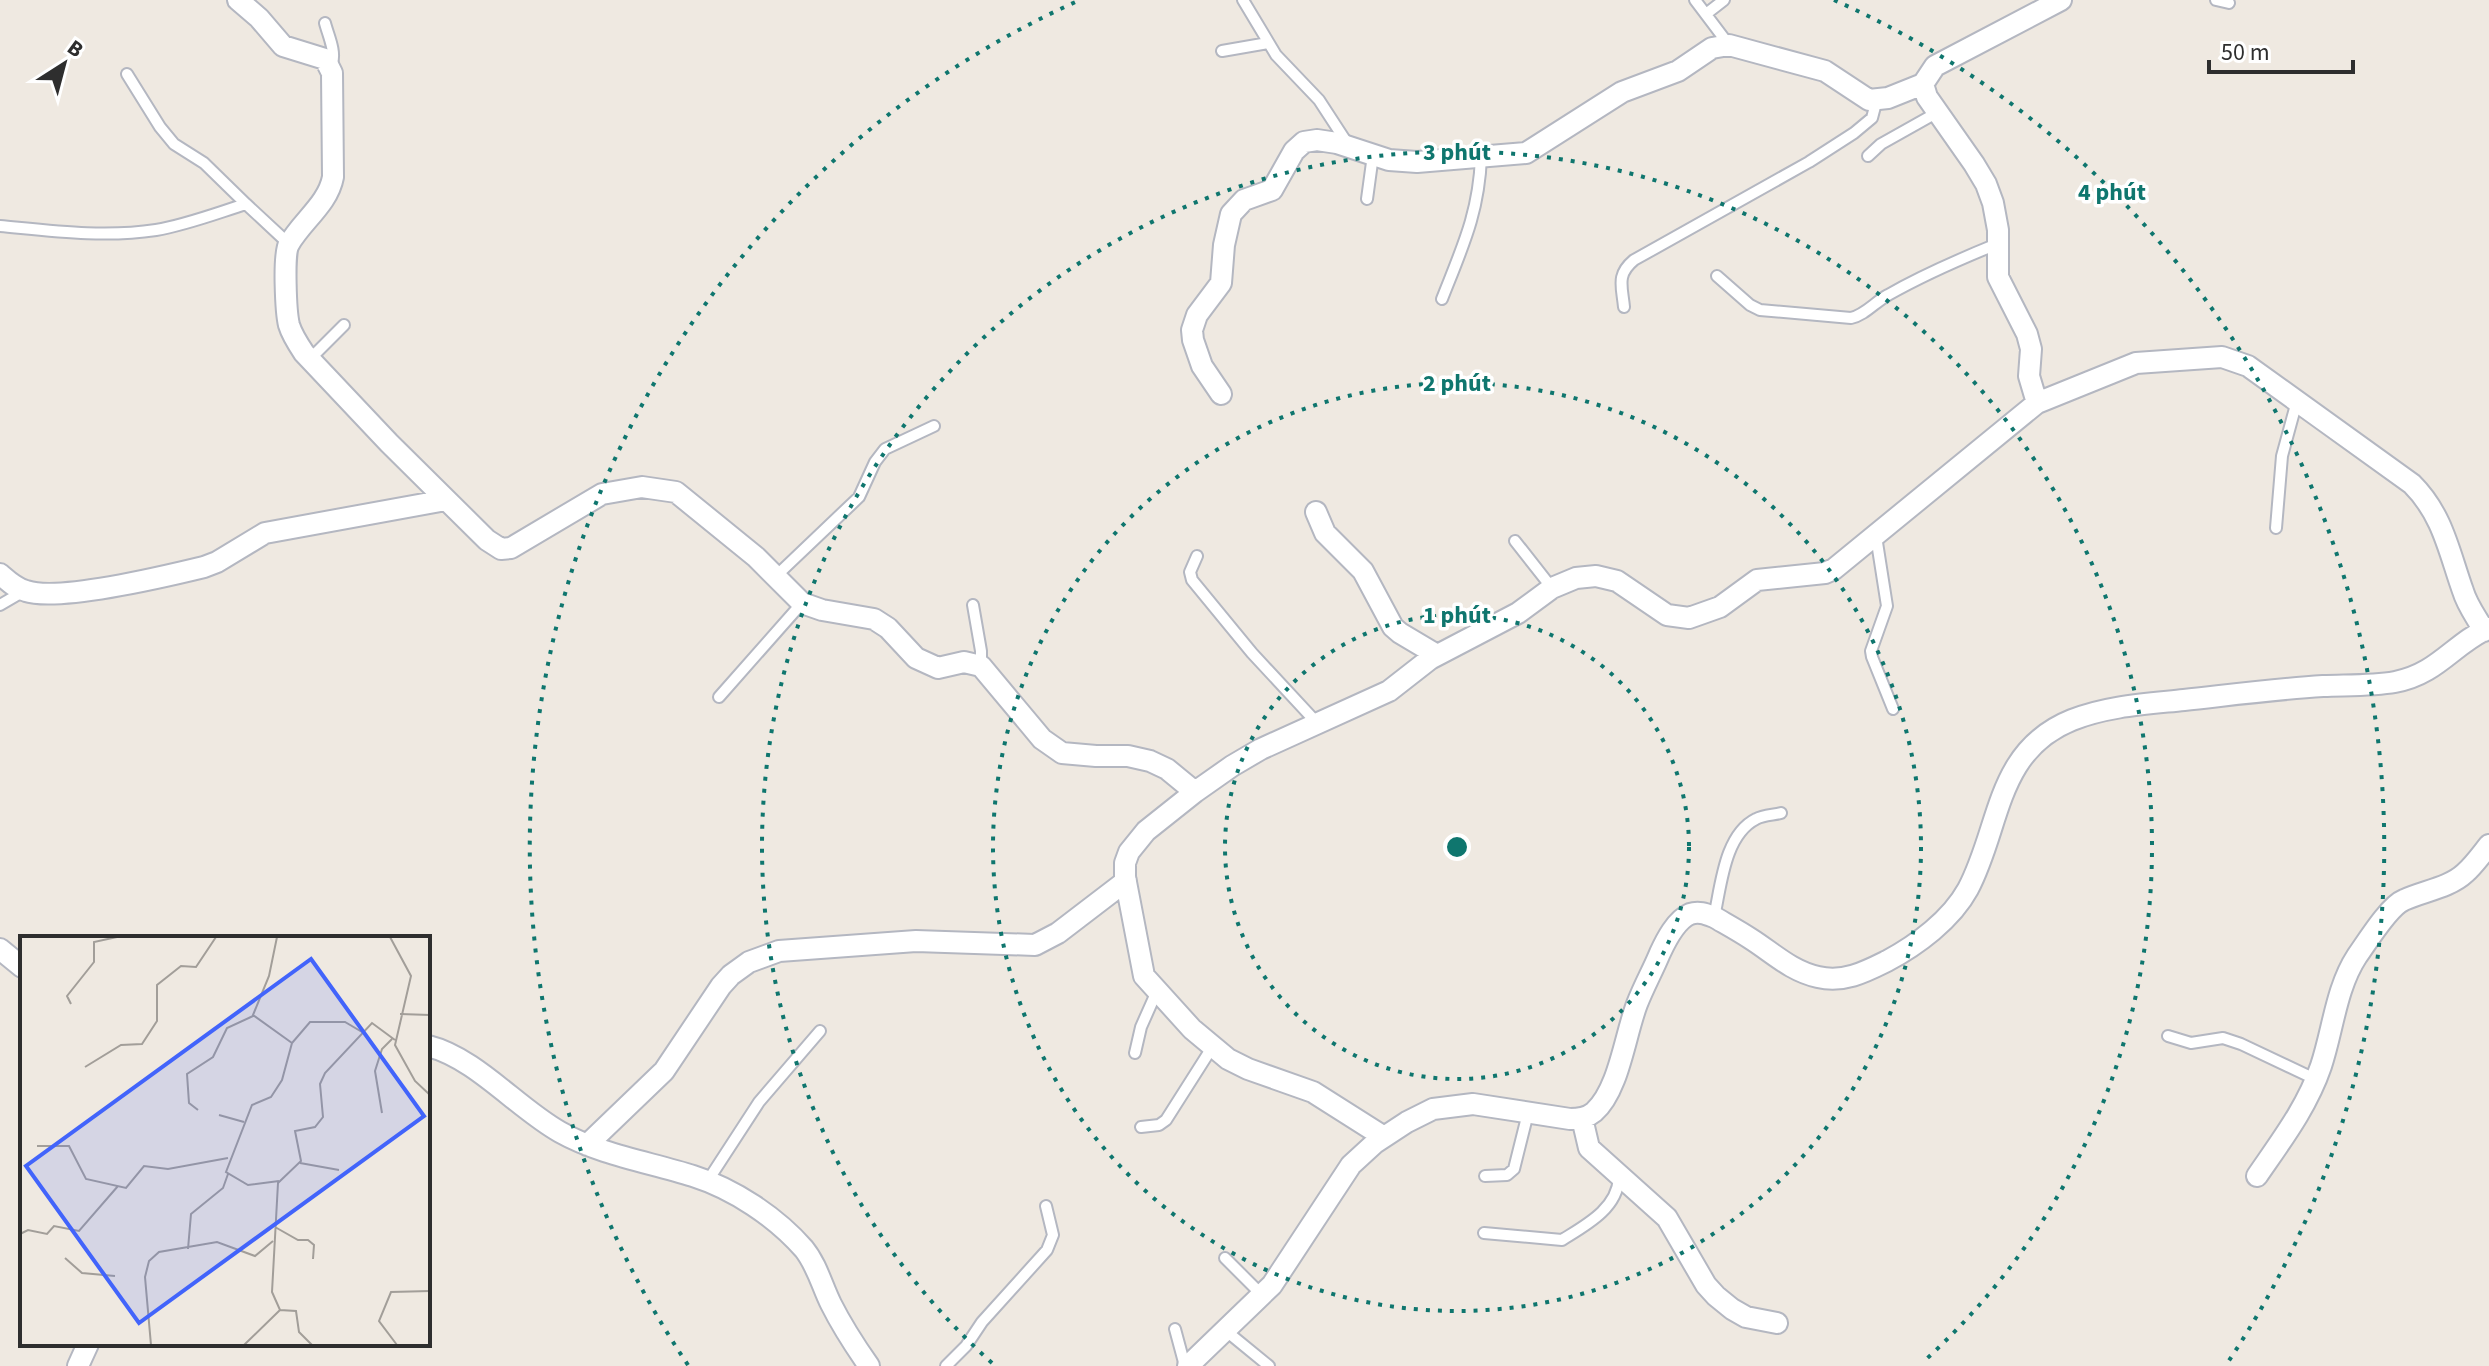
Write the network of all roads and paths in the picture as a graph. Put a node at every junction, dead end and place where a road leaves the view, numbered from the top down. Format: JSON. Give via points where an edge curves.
{"nodes":[{"id":1,"x":238,"y":0,"type":"edge"},
{"id":2,"x":1243,"y":0,"type":"edge"},
{"id":3,"x":1695,"y":0,"type":"edge"},
{"id":4,"x":1724,"y":0,"type":"edge"},
{"id":5,"x":2061,"y":0,"type":"edge"},
{"id":6,"x":2216,"y":0,"type":"edge"},
{"id":7,"x":2229,"y":3,"type":"dead end"},
{"id":8,"x":1706,"y":14,"type":"junction"},
{"id":9,"x":325,"y":23,"type":"dead end"},
{"id":10,"x":1268,"y":43,"type":"junction"},
{"id":11,"x":1729,"y":45,"type":"junction"},
{"id":12,"x":1222,"y":51,"type":"dead end"},
{"id":13,"x":330,"y":66,"type":"junction"},
{"id":14,"x":127,"y":74,"type":"dead end"},
{"id":15,"x":1923,"y":84,"type":"junction"},
{"id":16,"x":1877,"y":99,"type":"junction"},
{"id":17,"x":1938,"y":112,"type":"junction"},
{"id":18,"x":1349,"y":148,"type":"junction"},
{"id":19,"x":1373,"y":155,"type":"junction"},
{"id":20,"x":1868,"y":156,"type":"dead end"},
{"id":21,"x":1481,"y":157,"type":"junction"},
{"id":22,"x":1367,"y":199,"type":"dead end"},
{"id":23,"x":246,"y":204,"type":"junction"},
{"id":24,"x":0,"y":226,"type":"edge"},
{"id":25,"x":289,"y":244,"type":"junction"},
{"id":26,"x":1997,"y":244,"type":"junction"},
{"id":27,"x":1717,"y":276,"type":"dead end"},
{"id":28,"x":1442,"y":299,"type":"dead end"},
{"id":29,"x":1624,"y":307,"type":"dead end"},
{"id":30,"x":344,"y":325,"type":"dead end"},
{"id":31,"x":310,"y":359,"type":"junction"},
{"id":32,"x":1221,"y":394,"type":"dead end"},
{"id":33,"x":2297,"y":401,"type":"junction"},
{"id":34,"x":2037,"y":403,"type":"junction"},
{"id":35,"x":934,"y":426,"type":"dead end"},
{"id":36,"x":446,"y":500,"type":"junction"},
{"id":37,"x":1316,"y":512,"type":"dead end"},
{"id":38,"x":2276,"y":528,"type":"dead end"},
{"id":39,"x":1876,"y":536,"type":"junction"},
{"id":40,"x":1515,"y":541,"type":"dead end"},
{"id":41,"x":1197,"y":556,"type":"dead end"},
{"id":42,"x":0,"y":574,"type":"edge"},
{"id":43,"x":775,"y":577,"type":"junction"},
{"id":44,"x":1552,"y":588,"type":"junction"},
{"id":45,"x":24,"y":591,"type":"junction"},
{"id":46,"x":802,"y":603,"type":"junction"},
{"id":47,"x":0,"y":605,"type":"edge"},
{"id":48,"x":973,"y":605,"type":"dead end"},
{"id":49,"x":2486,"y":629,"type":"edge"},
{"id":50,"x":1437,"y":655,"type":"junction"},
{"id":51,"x":981,"y":666,"type":"junction"},
{"id":52,"x":719,"y":697,"type":"dead end"},
{"id":53,"x":1893,"y":709,"type":"dead end"},
{"id":54,"x":1317,"y":723,"type":"junction"},
{"id":55,"x":1195,"y":792,"type":"junction"},
{"id":56,"x":1781,"y":813,"type":"dead end"},
{"id":57,"x":2489,"y":845,"type":"edge"},
{"id":58,"x":1126,"y":881,"type":"junction"},
{"id":59,"x":1714,"y":917,"type":"junction"},
{"id":60,"x":0,"y":949,"type":"edge"},
{"id":61,"x":20,"y":965,"type":"edge"},
{"id":62,"x":1157,"y":991,"type":"junction"},
{"id":63,"x":820,"y":1031,"type":"dead end"},
{"id":64,"x":2168,"y":1036,"type":"dead end"},
{"id":65,"x":1213,"y":1046,"type":"junction"},
{"id":66,"x":430,"y":1047,"type":"edge"},
{"id":67,"x":1135,"y":1053,"type":"dead end"},
{"id":68,"x":2315,"y":1079,"type":"junction"},
{"id":69,"x":1528,"y":1113,"type":"junction"},
{"id":70,"x":1582,"y":1118,"type":"junction"},
{"id":71,"x":1141,"y":1127,"type":"dead end"},
{"id":72,"x":1384,"y":1137,"type":"junction"},
{"id":73,"x":587,"y":1145,"type":"junction"},
{"id":74,"x":1485,"y":1176,"type":"dead end"},
{"id":75,"x":1619,"y":1176,"type":"junction"},
{"id":76,"x":2257,"y":1176,"type":"dead end"},
{"id":77,"x":707,"y":1182,"type":"junction"},
{"id":78,"x":1046,"y":1206,"type":"dead end"},
{"id":79,"x":1484,"y":1233,"type":"dead end"},
{"id":80,"x":1225,"y":1258,"type":"dead end"},
{"id":81,"x":1262,"y":1295,"type":"junction"},
{"id":82,"x":1777,"y":1323,"type":"dead end"},
{"id":83,"x":1175,"y":1329,"type":"dead end"},
{"id":84,"x":1225,"y":1330,"type":"junction"},
{"id":85,"x":87,"y":1346,"type":"edge"},
{"id":86,"x":78,"y":1366,"type":"edge"},
{"id":87,"x":869,"y":1366,"type":"edge"},
{"id":88,"x":946,"y":1366,"type":"edge"},
{"id":89,"x":1186,"y":1366,"type":"edge"},
{"id":90,"x":1269,"y":1366,"type":"edge"}],
"edges":[{"from":1,"to":13,"type":"street","via":[[283,46],[322,57]]},
{"from":2,"to":10,"type":"lane"},
{"from":3,"to":8,"type":"lane"},
{"from":4,"to":8,"type":"lane"},
{"from":5,"to":15,"type":"street","via":[[1935,66]]},
{"from":6,"to":7,"type":"lane"},
{"from":8,"to":11,"type":"lane"},
{"from":9,"to":13,"type":"lane","via":[[334,59]]},
{"from":10,"to":12,"type":"lane"},
{"from":10,"to":18,"type":"lane","via":[[1327,109]]},
{"from":11,"to":16,"type":"street","via":[[1825,71],[1869,100]]},
{"from":11,"to":21,"type":"street","via":[[1712,48],[1678,71],[1622,92],[1534,149]]},
{"from":13,"to":25,"type":"street","via":[[331,189]]},
{"from":14,"to":23,"type":"lane","via":[[174,144],[204,163]]},
{"from":15,"to":16,"type":"street"},
{"from":15,"to":17,"type":"street"},
{"from":16,"to":29,"type":"lane","via":[[1872,118],[1854,133],[1634,260],[1621,276]]},
{"from":17,"to":20,"type":"lane"},
{"from":17,"to":26,"type":"street","via":[[1986,184],[1997,215]]},
{"from":18,"to":19,"type":"street"},
{"from":18,"to":32,"type":"street","via":[[1304,142],[1272,190],[1244,200],[1231,214],[1221,283],[1192,330],[1202,366]]},
{"from":19,"to":21,"type":"street","via":[[1417,162]]},
{"from":19,"to":22,"type":"lane"},
{"from":21,"to":28,"type":"lane","via":[[1473,218]]},
{"from":23,"to":24,"type":"lane","via":[[157,230],[84,233]]},
{"from":23,"to":25,"type":"lane"},
{"from":25,"to":31,"type":"street","via":[[288,323]]},
{"from":26,"to":27,"type":"lane","via":[[1944,266],[1851,318],[1760,310]]},
{"from":26,"to":34,"type":"street","via":[[1998,277],[2031,349],[2029,376]]},
{"from":30,"to":31,"type":"lane"},
{"from":31,"to":36,"type":"street"},
{"from":33,"to":34,"type":"street","via":[[2248,366],[2222,357],[2136,363]]},
{"from":33,"to":38,"type":"lane","via":[[2282,456]]},
{"from":33,"to":49,"type":"street","via":[[2427,498],[2443,528],[2464,595]]},
{"from":34,"to":39,"type":"street"},
{"from":35,"to":43,"type":"lane","via":[[890,444],[859,497]]},
{"from":36,"to":43,"type":"street","via":[[501,549],[602,494],[642,487],[676,492]]},
{"from":36,"to":45,"type":"street","via":[[265,533],[217,562],[194,569],[74,592]]},
{"from":37,"to":50,"type":"street","via":[[1325,533],[1363,571],[1393,627]]},
{"from":39,"to":44,"type":"street","via":[[1834,569],[1757,580],[1720,607],[1689,618],[1667,615],[1617,581],[1596,576]]},
{"from":39,"to":53,"type":"lane","via":[[1887,606],[1872,657]]},
{"from":40,"to":44,"type":"lane"},
{"from":41,"to":54,"type":"lane","via":[[1192,580]]},
{"from":42,"to":45,"type":"street"},
{"from":43,"to":46,"type":"street"},
{"from":44,"to":50,"type":"street","via":[[1518,613]]},
{"from":45,"to":47,"type":"lane"},
{"from":46,"to":51,"type":"street","via":[[874,619],[916,658],[938,668],[964,662]]},
{"from":46,"to":52,"type":"lane"},
{"from":48,"to":51,"type":"lane"},
{"from":49,"to":59,"type":"street","via":[[2444,661],[2395,682],[2136,705],[2068,722],[2024,752],[1956,907],[1903,953],[1863,973],[1835,979],[1796,970]]},
{"from":50,"to":54,"type":"street","via":[[1389,691]]},
{"from":51,"to":55,"type":"street","via":[[1050,746],[1062,753],[1150,761]]},
{"from":54,"to":55,"type":"street","via":[[1261,749]]},
{"from":55,"to":58,"type":"street","via":[[1146,831],[1129,852]]},
{"from":56,"to":59,"type":"lane","via":[[1754,820],[1736,839]]},
{"from":57,"to":68,"type":"street","via":[[2457,879],[2403,900],[2357,957]]},
{"from":58,"to":62,"type":"street","via":[[1141,967]]},
{"from":58,"to":73,"type":"street","via":[[1035,945],[916,941],[764,954],[721,986],[664,1071]]},
{"from":59,"to":70,"type":"street","via":[[1689,914],[1665,942],[1637,1004],[1613,1080],[1603,1101]]},
{"from":60,"to":61,"type":"street"},
{"from":62,"to":65,"type":"street"},
{"from":62,"to":67,"type":"lane"},
{"from":63,"to":77,"type":"lane","via":[[764,1094]]},
{"from":64,"to":68,"type":"lane","via":[[2191,1043],[2223,1038]]},
{"from":65,"to":71,"type":"lane","via":[[1166,1120]]},
{"from":65,"to":72,"type":"street","via":[[1248,1069],[1313,1092]]},
{"from":66,"to":73,"type":"street","via":[[456,1058],[552,1127]]},
{"from":68,"to":76,"type":"street","via":[[2300,1113]]},
{"from":69,"to":70,"type":"street"},
{"from":69,"to":72,"type":"street","via":[[1473,1104],[1433,1109]]},
{"from":69,"to":74,"type":"lane","via":[[1514,1169],[1507,1175]]},
{"from":70,"to":75,"type":"street","via":[[1589,1148]]},
{"from":72,"to":81,"type":"street","via":[[1351,1165]]},
{"from":73,"to":77,"type":"street"},
{"from":75,"to":79,"type":"lane","via":[[1611,1203],[1562,1240]]},
{"from":75,"to":82,"type":"street","via":[[1667,1218],[1716,1296],[1746,1317]]},
{"from":77,"to":87,"type":"street","via":[[755,1206],[805,1251]]},
{"from":78,"to":88,"type":"lane","via":[[1053,1235],[1047,1250]]},
{"from":80,"to":81,"type":"lane"},
{"from":81,"to":84,"type":"street"},
{"from":83,"to":89,"type":"lane"},
{"from":84,"to":89,"type":"street"},
{"from":84,"to":90,"type":"lane"},
{"from":85,"to":86,"type":"street"}]}
